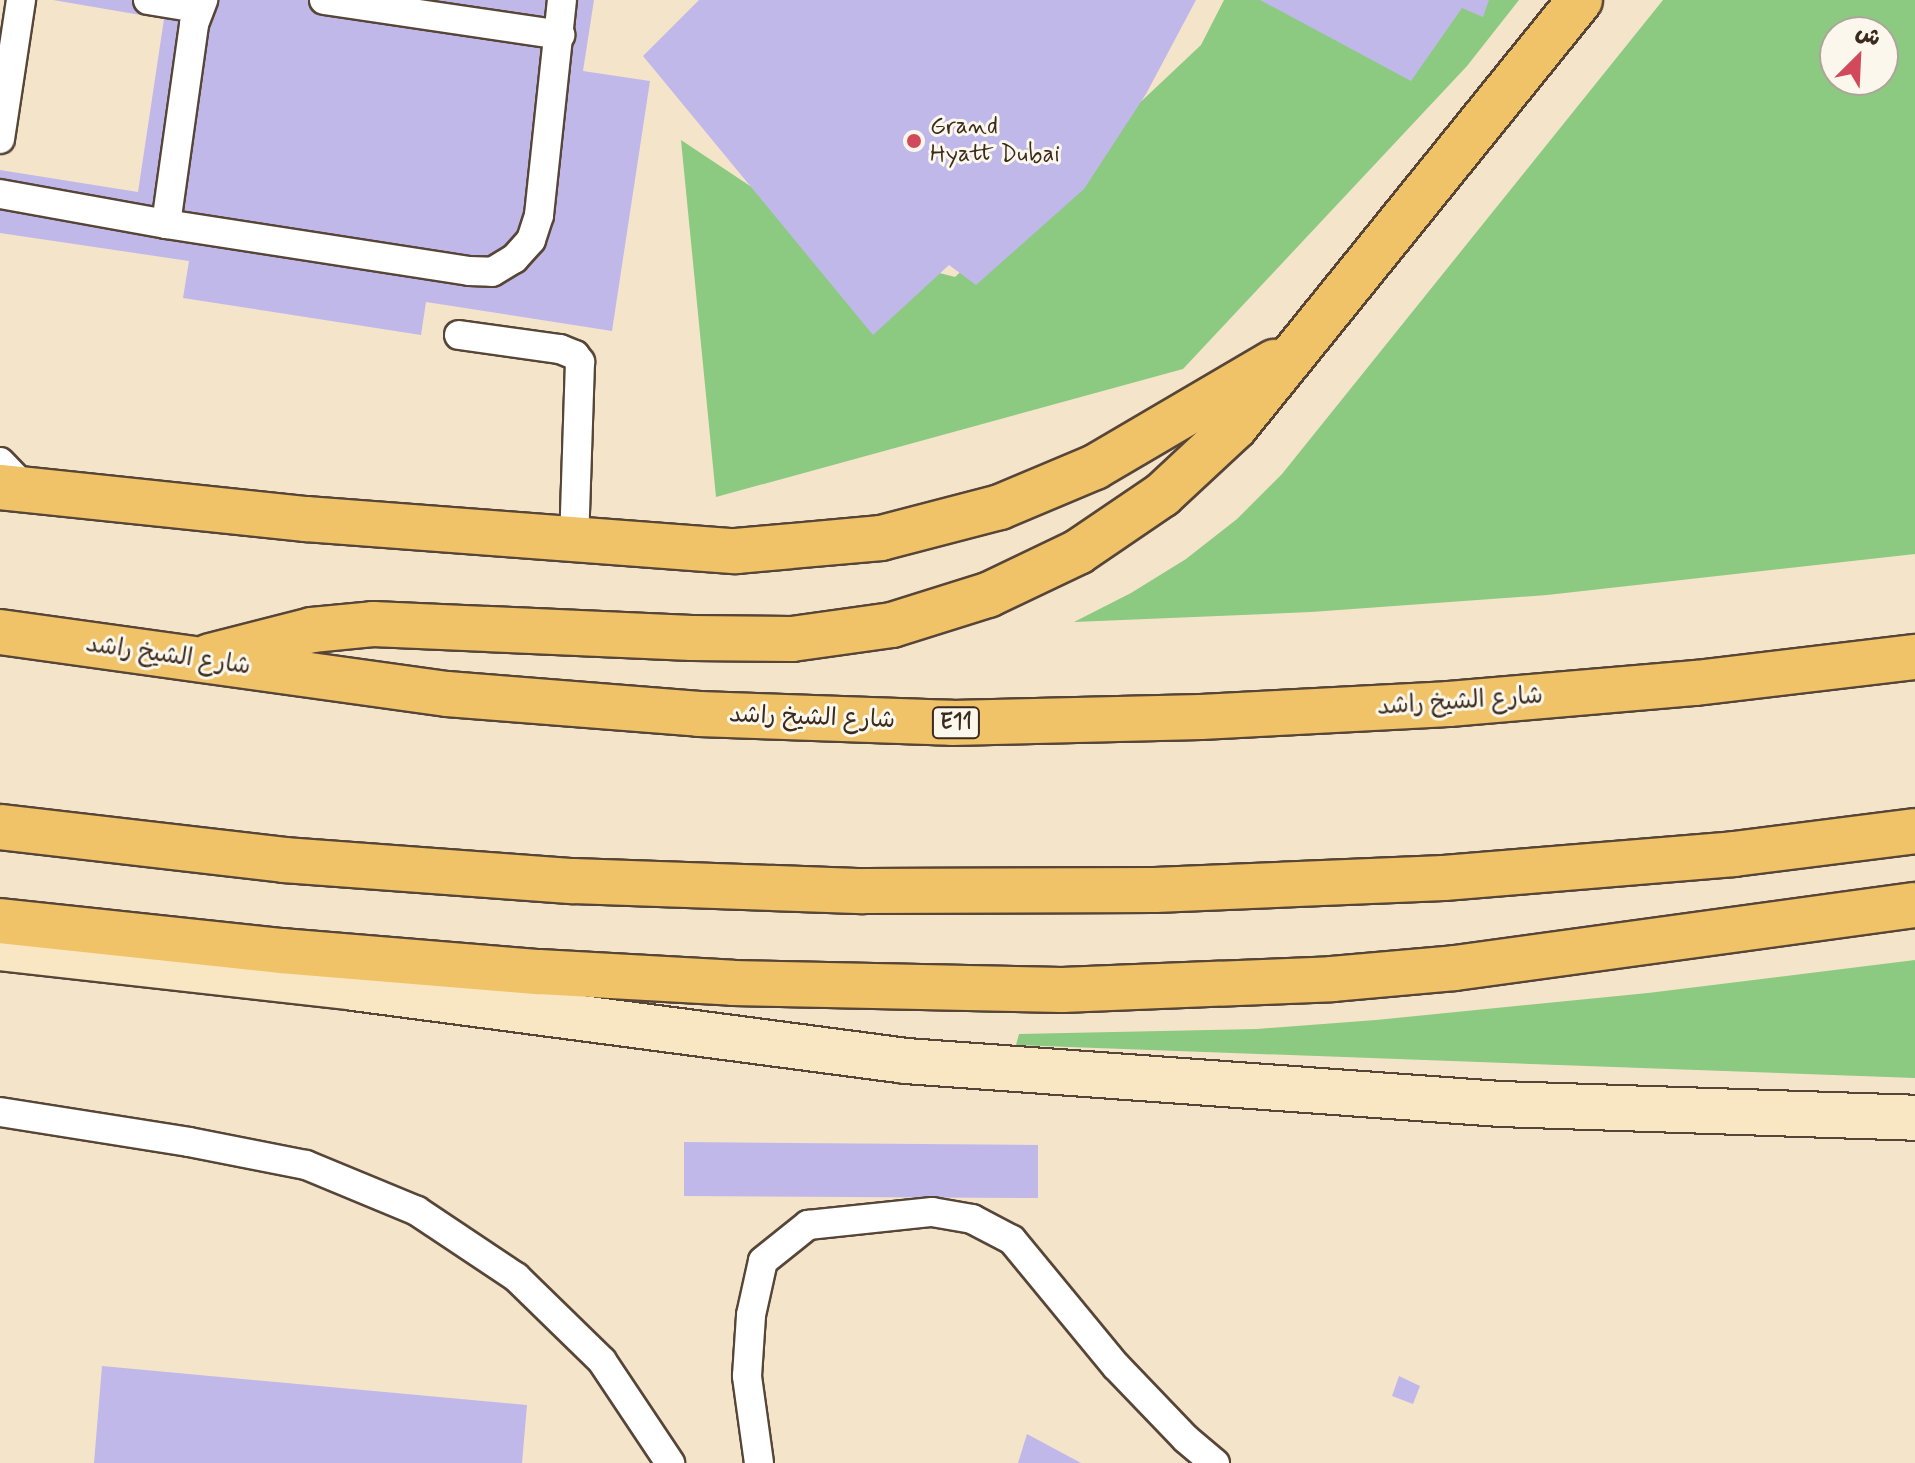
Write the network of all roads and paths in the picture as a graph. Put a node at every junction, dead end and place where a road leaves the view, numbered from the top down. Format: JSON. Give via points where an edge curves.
{"nodes":[{"id":1,"x":21,"y":0,"type":"edge"},
{"id":2,"x":148,"y":0,"type":"edge"},
{"id":3,"x":324,"y":0,"type":"edge"},
{"id":4,"x":562,"y":0,"type":"edge"},
{"id":5,"x":1580,"y":0,"type":"edge"},
{"id":6,"x":200,"y":4,"type":"edge"},
{"id":7,"x":560,"y":35,"type":"junction"},
{"id":8,"x":0,"y":139,"type":"edge"},
{"id":9,"x":11,"y":196,"type":"edge"},
{"id":10,"x":166,"y":224,"type":"junction"},
{"id":11,"x":125,"y":234,"type":"dead end"},
{"id":12,"x":459,"y":335,"type":"dead end"},
{"id":13,"x":1297,"y":348,"type":"junction"},
{"id":14,"x":9,"y":480,"type":"edge"},
{"id":15,"x":574,"y":540,"type":"junction"},
{"id":16,"x":0,"y":632,"type":"edge"},
{"id":17,"x":1915,"y":657,"type":"edge"},
{"id":18,"x":195,"y":661,"type":"junction"},
{"id":19,"x":0,"y":827,"type":"edge"},
{"id":20,"x":1915,"y":831,"type":"edge"},
{"id":21,"x":1915,"y":905,"type":"edge"},
{"id":22,"x":0,"y":921,"type":"edge"},
{"id":23,"x":0,"y":948,"type":"edge"},
{"id":24,"x":0,"y":1112,"type":"edge"},
{"id":25,"x":1915,"y":1118,"type":"edge"},
{"id":26,"x":670,"y":1463,"type":"edge"},
{"id":27,"x":759,"y":1463,"type":"edge"},
{"id":28,"x":1215,"y":1463,"type":"edge"}],
"edges":[{"from":1,"to":8,"type":"lane"},
{"from":2,"to":6,"type":"lane"},
{"from":3,"to":7,"type":"lane"},
{"from":4,"to":7,"type":"lane"},
{"from":5,"to":13,"type":"highway"},
{"from":6,"to":10,"type":"lane"},
{"from":7,"to":10,"type":"lane","via":[[539,215],[531,240],[492,272]]},
{"from":9,"to":10,"type":"lane"},
{"from":9,"to":11,"type":"lane","via":[[37,219]]},
{"from":12,"to":15,"type":"lane","via":[[560,349],[580,362]]},
{"from":13,"to":15,"type":"highway","via":[[1095,467],[1000,507],[881,538],[736,551]]},
{"from":13,"to":18,"type":"highway","via":[[1235,427],[1162,495],[1066,558],[988,595],[892,625],[778,639],[373,624],[312,630]]},
{"from":14,"to":15,"type":"highway"},
{"from":16,"to":18,"type":"highway","name":"شارع الشيخ راشد","number":"E11"},
{"from":17,"to":18,"type":"highway","name":"شارع الشيخ راشد","number":"E11","via":[[1449,704],[952,723],[699,714],[463,695]]},
{"from":19,"to":20,"type":"highway","via":[[299,861],[573,881],[864,891],[1155,890],[1444,878],[1734,854]]},
{"from":21,"to":22,"type":"highway","via":[[1455,968],[1332,979],[1062,990],[733,983],[539,972]]},
{"from":23,"to":25,"type":"street","via":[[354,988],[906,1061],[1500,1104]]},
{"from":24,"to":26,"type":"lane","via":[[306,1165],[417,1211],[516,1277],[602,1361]]},
{"from":27,"to":28,"type":"lane","via":[[747,1376],[751,1315],[763,1261],[808,1225],[932,1212],[972,1219],[1012,1240],[1116,1366]]}]}
